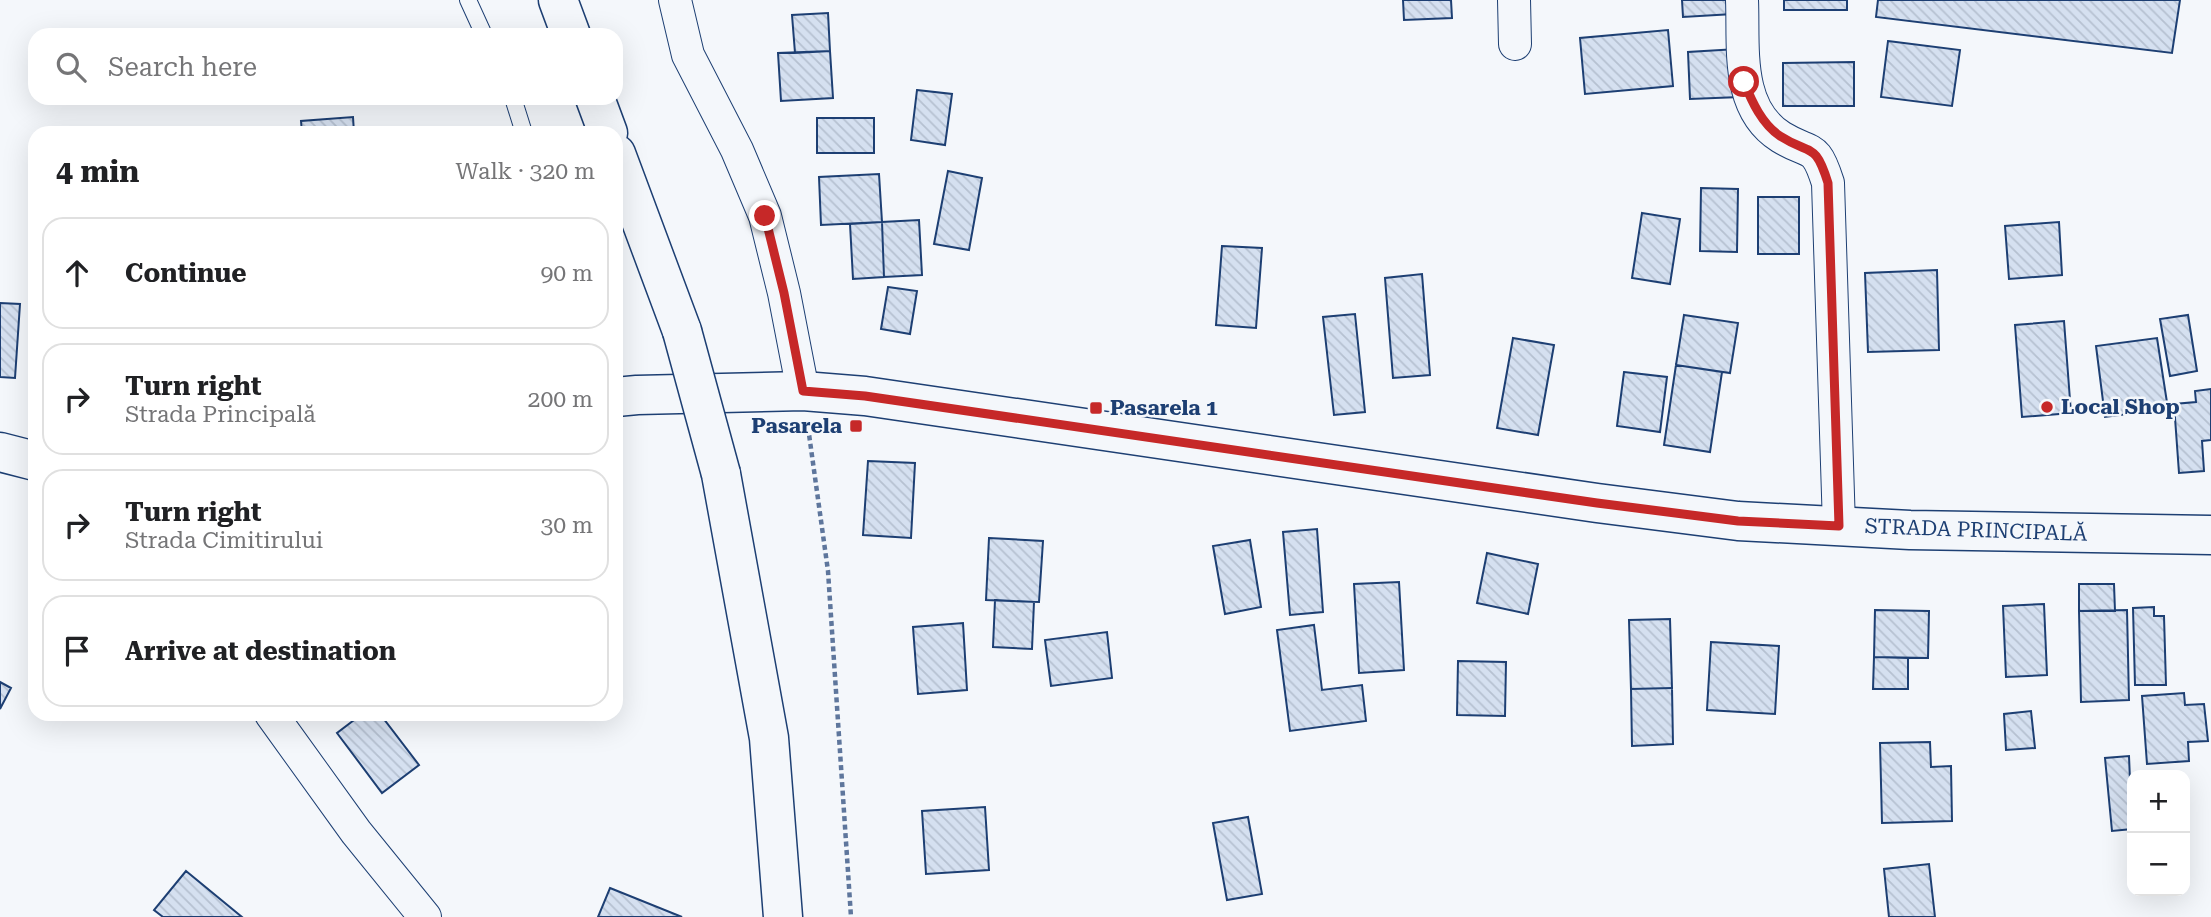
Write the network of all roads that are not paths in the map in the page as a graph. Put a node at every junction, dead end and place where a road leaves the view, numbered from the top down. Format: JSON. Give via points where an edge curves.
{"nodes":[{"id":1,"x":468,"y":0,"type":"edge"},
{"id":2,"x":558,"y":0,"type":"edge"},
{"id":3,"x":675,"y":0,"type":"edge"},
{"id":4,"x":1514,"y":0,"type":"edge"},
{"id":5,"x":1742,"y":0,"type":"edge"},
{"id":6,"x":481,"y":28,"type":"edge"},
{"id":7,"x":568,"y":28,"type":"edge"},
{"id":8,"x":1515,"y":44,"type":"dead end"},
{"id":9,"x":515,"y":105,"type":"edge"},
{"id":10,"x":598,"y":105,"type":"edge"},
{"id":11,"x":522,"y":126,"type":"edge"},
{"id":12,"x":605,"y":126,"type":"edge"},
{"id":13,"x":623,"y":173,"type":"edge"},
{"id":14,"x":803,"y":391,"type":"junction"},
{"id":15,"x":623,"y":396,"type":"edge"},
{"id":16,"x":0,"y":452,"type":"edge"},
{"id":17,"x":28,"y":459,"type":"edge"},
{"id":18,"x":1839,"y":526,"type":"junction"},
{"id":19,"x":2211,"y":535,"type":"edge"},
{"id":20,"x":276,"y":721,"type":"edge"},
{"id":21,"x":425,"y":917,"type":"edge"},
{"id":22,"x":783,"y":917,"type":"edge"}],
"edges":[{"from":1,"to":6,"type":"lane"},
{"from":2,"to":7,"type":"main road"},
{"from":3,"to":14,"type":"street","via":[[688,55],[765,216]]},
{"from":4,"to":8,"type":"street"},
{"from":5,"to":18,"type":"street","via":[[1744,82],[1752,101],[1780,136],[1821,159],[1828,183]]},
{"from":9,"to":11,"type":"lane"},
{"from":10,"to":12,"type":"main road"},
{"from":13,"to":22,"type":"main road","bridge":true,"via":[[682,331],[721,474],[769,738]]},
{"from":14,"to":15,"type":"main road","name":"STRADA PRINCIPALĂ"},
{"from":14,"to":18,"type":"main road","name":"STRADA PRINCIPALĂ","via":[[1610,505],[1738,521]]},
{"from":16,"to":17,"type":"main road"},
{"from":18,"to":19,"type":"main road","name":"STRADA PRINCIPALĂ"},
{"from":20,"to":21,"type":"street","via":[[356,832]]}]}
